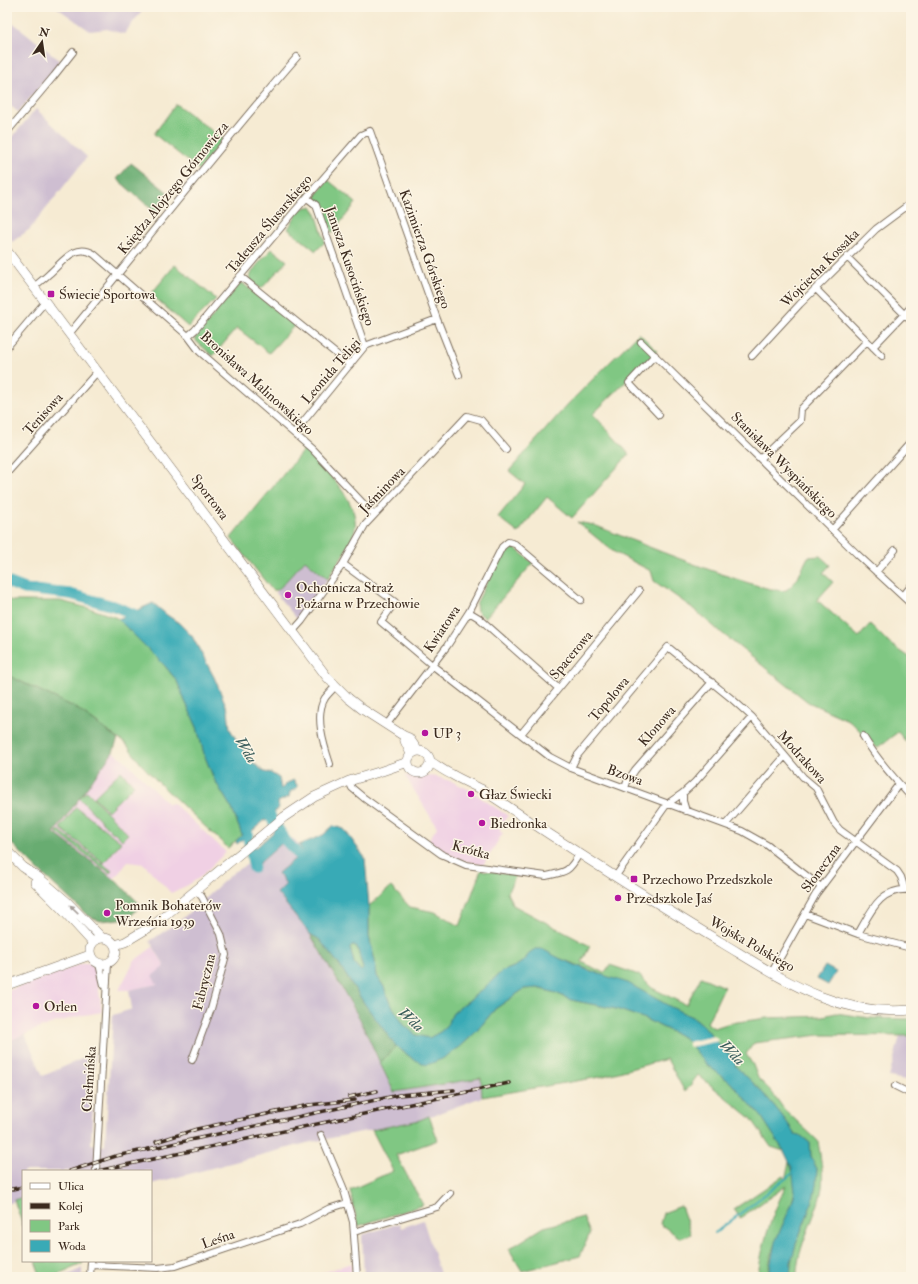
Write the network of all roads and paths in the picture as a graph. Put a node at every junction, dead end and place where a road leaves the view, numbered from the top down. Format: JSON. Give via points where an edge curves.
{"nodes":[{"id":1,"x":73,"y":52,"type":"dead end"},
{"id":2,"x":296,"y":58,"type":"dead end"},
{"id":3,"x":370,"y":131,"type":"joint"},
{"id":4,"x":7,"y":132,"type":"edge"},
{"id":5,"x":307,"y":198,"type":"junction"},
{"id":6,"x":910,"y":206,"type":"edge"},
{"id":7,"x":9,"y":253,"type":"edge"},
{"id":8,"x":847,"y":257,"type":"junction"},
{"id":9,"x":118,"y":275,"type":"junction"},
{"id":10,"x":240,"y":276,"type":"junction"},
{"id":11,"x":34,"y":286,"type":"junction"},
{"id":12,"x":816,"y":289,"type":"junction"},
{"id":13,"x":45,"y":302,"type":"junction"},
{"id":14,"x":911,"y":307,"type":"edge"},
{"id":15,"x":904,"y":314,"type":"junction"},
{"id":16,"x":437,"y":319,"type":"junction"},
{"id":17,"x":911,"y":321,"type":"edge"},
{"id":18,"x":69,"y":334,"type":"junction"},
{"id":19,"x":188,"y":336,"type":"junction"},
{"id":20,"x":867,"y":341,"type":"junction"},
{"id":21,"x":642,"y":342,"type":"dead end"},
{"id":22,"x":365,"y":346,"type":"junction"},
{"id":23,"x":7,"y":347,"type":"edge"},
{"id":24,"x":873,"y":347,"type":"junction"},
{"id":25,"x":655,"y":355,"type":"junction"},
{"id":26,"x":752,"y":356,"type":"dead end"},
{"id":27,"x":882,"y":356,"type":"dead end"},
{"id":28,"x":350,"y":365,"type":"junction"},
{"id":29,"x":98,"y":372,"type":"junction"},
{"id":30,"x":459,"y":375,"type":"dead end"},
{"id":31,"x":659,"y":415,"type":"dead end"},
{"id":32,"x":294,"y":433,"type":"junction"},
{"id":33,"x":910,"y":445,"type":"edge"},
{"id":34,"x":506,"y":449,"type":"dead end"},
{"id":35,"x":760,"y":459,"type":"junction"},
{"id":36,"x":7,"y":473,"type":"edge"},
{"id":37,"x":374,"y":515,"type":"junction"},
{"id":38,"x":832,"y":530,"type":"junction"},
{"id":39,"x":895,"y":550,"type":"dead end"},
{"id":40,"x":343,"y":564,"type":"junction"},
{"id":41,"x":876,"y":572,"type":"junction"},
{"id":42,"x":911,"y":586,"type":"edge"},
{"id":43,"x":639,"y":591,"type":"dead end"},
{"id":44,"x":903,"y":596,"type":"junction"},
{"id":45,"x":581,"y":600,"type":"dead end"},
{"id":46,"x":911,"y":604,"type":"edge"},
{"id":47,"x":468,"y":612,"type":"junction"},
{"id":48,"x":293,"y":631,"type":"junction"},
{"id":49,"x":668,"y":647,"type":"joint"},
{"id":50,"x":432,"y":665,"type":"junction"},
{"id":51,"x":712,"y":682,"type":"junction"},
{"id":52,"x":336,"y":686,"type":"junction"},
{"id":53,"x":558,"y":688,"type":"junction"},
{"id":54,"x":752,"y":717,"type":"junction"},
{"id":55,"x":386,"y":724,"type":"junction"},
{"id":56,"x":520,"y":734,"type":"junction"},
{"id":57,"x":863,"y":736,"type":"dead end"},
{"id":58,"x":785,"y":756,"type":"junction"},
{"id":59,"x":412,"y":759,"type":"junction"},
{"id":60,"x":330,"y":764,"type":"dead end"},
{"id":61,"x":429,"y":766,"type":"junction"},
{"id":62,"x":571,"y":768,"type":"junction"},
{"id":63,"x":349,"y":781,"type":"junction"},
{"id":64,"x":899,"y":784,"type":"junction"},
{"id":65,"x":625,"y":788,"type":"junction"},
{"id":66,"x":683,"y":793,"type":"junction"},
{"id":67,"x":911,"y":797,"type":"edge"},
{"id":68,"x":667,"y":804,"type":"junction"},
{"id":69,"x":686,"y":810,"type":"junction"},
{"id":70,"x":726,"y":824,"type":"junction"},
{"id":71,"x":855,"y":841,"type":"junction"},
{"id":72,"x":7,"y":851,"type":"edge"},
{"id":73,"x":579,"y":854,"type":"junction"},
{"id":74,"x":23,"y":867,"type":"junction"},
{"id":75,"x":615,"y":877,"type":"junction"},
{"id":76,"x":821,"y":887,"type":"junction"},
{"id":77,"x":196,"y":890,"type":"junction"},
{"id":78,"x":908,"y":890,"type":"edge"},
{"id":79,"x":805,"y":914,"type":"junction"},
{"id":80,"x":858,"y":934,"type":"junction"},
{"id":81,"x":101,"y":937,"type":"junction"},
{"id":82,"x":92,"y":942,"type":"junction"},
{"id":83,"x":115,"y":945,"type":"junction"},
{"id":84,"x":911,"y":948,"type":"edge"},
{"id":85,"x":90,"y":955,"type":"junction"},
{"id":86,"x":103,"y":964,"type":"junction"},
{"id":87,"x":772,"y":972,"type":"junction"},
{"id":88,"x":7,"y":985,"type":"edge"},
{"id":89,"x":911,"y":1010,"type":"edge"},
{"id":90,"x":192,"y":1060,"type":"dead end"},
{"id":91,"x":895,"y":1086,"type":"dead end"},
{"id":92,"x":911,"y":1094,"type":"edge"},
{"id":93,"x":321,"y":1135,"type":"dead end"},
{"id":94,"x":96,"y":1170,"type":"edge"},
{"id":95,"x":450,"y":1192,"type":"dead end"},
{"id":96,"x":347,"y":1203,"type":"junction"},
{"id":97,"x":354,"y":1232,"type":"junction"},
{"id":98,"x":91,"y":1263,"type":"edge"},
{"id":99,"x":90,"y":1276,"type":"edge"},
{"id":100,"x":80,"y":1277,"type":"edge"},
{"id":101,"x":357,"y":1277,"type":"edge"}],
"edges":[{"from":1,"to":4,"type":"street"},
{"from":2,"to":9,"type":"street","name":"Księdza Alojzego Górnowicza","via":[[227,138]]},
{"from":3,"to":5,"type":"street","name":"Tadeusza Ślusarskiego","via":[[361,135]]},
{"from":3,"to":16,"type":"street","name":"Kazimierza Górskiego"},
{"from":5,"to":10,"type":"street","name":"Tadeusza Ślusarskiego"},
{"from":5,"to":22,"type":"street","name":"Janusza Kusocińskiego","via":[[316,205]]},
{"from":6,"to":8,"type":"street","name":"Wojciecha Kossaka","via":[[876,229]]},
{"from":7,"to":11,"type":"street","name":"Sportowa"},
{"from":8,"to":12,"type":"street","name":"Wojciecha Kossaka"},
{"from":8,"to":15,"type":"street"},
{"from":9,"to":11,"type":"street","name":"Bronisława Malinowskiego","via":[[89,251],[77,250]]},
{"from":9,"to":18,"type":"street","name":"Księdza Alojzego Górnowicza"},
{"from":9,"to":19,"type":"street","name":"Bronisława Malinowskiego"},
{"from":10,"to":19,"type":"street","name":"Tadeusza Ślusarskiego"},
{"from":10,"to":28,"type":"street"},
{"from":11,"to":13,"type":"street","name":"Sportowa"},
{"from":12,"to":20,"type":"street"},
{"from":12,"to":26,"type":"street","name":"Wojciecha Kossaka"},
{"from":13,"to":18,"type":"street","name":"Sportowa"},
{"from":13,"to":23,"type":"street"},
{"from":14,"to":15,"type":"street"},
{"from":15,"to":17,"type":"street"},
{"from":15,"to":24,"type":"street"},
{"from":16,"to":22,"type":"street","name":"Leonida Teligi"},
{"from":16,"to":30,"type":"street","name":"Kazimierza Górskiego"},
{"from":18,"to":29,"type":"street","name":"Sportowa"},
{"from":19,"to":32,"type":"street","name":"Bronisława Malinowskiego","via":[[200,352]]},
{"from":20,"to":24,"type":"street"},
{"from":20,"to":35,"type":"street","via":[[801,409],[800,420]]},
{"from":21,"to":25,"type":"street","name":"Stanisława Wyspiańskiego"},
{"from":22,"to":28,"type":"street","name":"Leonida Teligi"},
{"from":24,"to":27,"type":"street"},
{"from":25,"to":31,"type":"street","via":[[629,382]]},
{"from":25,"to":35,"type":"street","name":"Stanisława Wyspiańskiego"},
{"from":28,"to":32,"type":"street","name":"Leonida Teligi"},
{"from":29,"to":36,"type":"street","name":"Tenisowa"},
{"from":29,"to":48,"type":"street","name":"Sportowa"},
{"from":32,"to":37,"type":"street","name":"Bronisława Malinowskiego"},
{"from":33,"to":38,"type":"street"},
{"from":34,"to":37,"type":"street","name":"Jaśminowa","via":[[481,420],[467,416]]},
{"from":35,"to":38,"type":"street","name":"Stanisława Wyspiańskiego"},
{"from":37,"to":40,"type":"street","name":"Jaśminowa","via":[[365,525]]},
{"from":38,"to":41,"type":"street","name":"Stanisława Wyspiańskiego"},
{"from":39,"to":41,"type":"street"},
{"from":40,"to":48,"type":"street","name":"Jaśminowa"},
{"from":40,"to":50,"type":"street","name":"Bzowa","via":[[394,602],[381,622]]},
{"from":41,"to":44,"type":"street","name":"Stanisława Wyspiańskiego"},
{"from":42,"to":44,"type":"street"},
{"from":43,"to":53,"type":"street","name":"Spacerowa"},
{"from":44,"to":46,"type":"street","name":"Stanisława Wyspiańskiego"},
{"from":45,"to":47,"type":"street","name":"Kwiatowa","via":[[515,544],[508,542],[502,547]]},
{"from":47,"to":50,"type":"street","name":"Kwiatowa"},
{"from":47,"to":53,"type":"street","via":[[479,618]]},
{"from":48,"to":52,"type":"street","name":"Sportowa"},
{"from":49,"to":51,"type":"street","name":"Modrakowa"},
{"from":49,"to":62,"type":"street","name":"Topolowa","via":[[578,756]]},
{"from":50,"to":55,"type":"street","name":"Kwiatowa"},
{"from":50,"to":56,"type":"street","name":"Bzowa"},
{"from":51,"to":54,"type":"street","name":"Modrakowa"},
{"from":51,"to":65,"type":"street","name":"Klonowa","via":[[636,770]]},
{"from":52,"to":55,"type":"street","name":"Sportowa","via":[[362,709]]},
{"from":52,"to":60,"type":"street","via":[[324,699],[320,711],[322,736]]},
{"from":53,"to":56,"type":"street","name":"Spacerowa"},
{"from":54,"to":58,"type":"street","name":"Modrakowa"},
{"from":54,"to":66,"type":"street"},
{"from":55,"to":59,"type":"street","name":"Sportowa","via":[[404,736]]},
{"from":56,"to":62,"type":"street","name":"Bzowa","via":[[550,757]]},
{"from":57,"to":64,"type":"street"},
{"from":58,"to":70,"type":"street"},
{"from":58,"to":71,"type":"street","name":"Modrakowa","via":[[816,788],[834,823]]},
{"from":59,"to":61,"type":"street","via":[[427,754],[430,758]]},
{"from":59,"to":61,"type":"street","via":[[412,771],[422,773]]},
{"from":59,"to":63,"type":"street"},
{"from":61,"to":73,"type":"street","name":"Wojska Polskiego","via":[[481,789]]},
{"from":62,"to":65,"type":"street","name":"Bzowa"},
{"from":63,"to":73,"type":"street","name":"Krótka","via":[[352,788],[364,798],[456,862],[546,876],[570,869]]},
{"from":63,"to":77,"type":"street","via":[[314,797],[295,810]]},
{"from":64,"to":67,"type":"street"},
{"from":64,"to":71,"type":"street","name":"Słoneczna"},
{"from":65,"to":68,"type":"street","name":"Bzowa"},
{"from":66,"to":68,"type":"street"},
{"from":66,"to":69,"type":"street"},
{"from":68,"to":69,"type":"street","name":"Bzowa"},
{"from":68,"to":75,"type":"street"},
{"from":69,"to":70,"type":"street","name":"Bzowa"},
{"from":70,"to":76,"type":"street","name":"Bzowa","via":[[767,845]]},
{"from":71,"to":76,"type":"street","name":"Słoneczna"},
{"from":71,"to":78,"type":"street","name":"Modrakowa","via":[[897,871]]},
{"from":72,"to":74,"type":"street"},
{"from":73,"to":75,"type":"street","name":"Wojska Polskiego"},
{"from":81,"to":74,"type":"street","one_way":true,"via":[[67,902]]},
{"from":74,"to":82,"type":"street"},
{"from":75,"to":87,"type":"street","name":"Wojska Polskiego"},
{"from":76,"to":79,"type":"street","name":"Słoneczna"},
{"from":77,"to":83,"type":"street","via":[[155,924]]},
{"from":77,"to":90,"type":"street","name":"Fabryczna","via":[[221,934],[226,955],[211,1009]]},
{"from":78,"to":80,"type":"street","via":[[894,891],[875,904]]},
{"from":79,"to":80,"type":"street"},
{"from":79,"to":87,"type":"street","name":"Słoneczna"},
{"from":80,"to":84,"type":"street"},
{"from":81,"to":82,"type":"street"},
{"from":81,"to":83,"type":"street","via":[[109,939]]},
{"from":82,"to":85,"type":"street"},
{"from":83,"to":86,"type":"street","via":[[114,958]]},
{"from":85,"to":86,"type":"street","via":[[95,962]]},
{"from":85,"to":88,"type":"street"},
{"from":86,"to":94,"type":"street","name":"Chełmińska","via":[[101,975],[105,988],[104,1044]]},
{"from":87,"to":89,"type":"street","name":"Wojska Polskiego","via":[[817,995],[855,1008],[882,1011]]},
{"from":91,"to":92,"type":"street"},
{"from":93,"to":96,"type":"street"},
{"from":95,"to":97,"type":"street","via":[[437,1207]]},
{"from":96,"to":97,"type":"street"},
{"from":96,"to":98,"type":"street","name":"Leśna","via":[[328,1209],[300,1224],[175,1266],[158,1268]]},
{"from":97,"to":101,"type":"street"},
{"from":98,"to":99,"type":"street"},
{"from":99,"to":100,"type":"street"}]}
